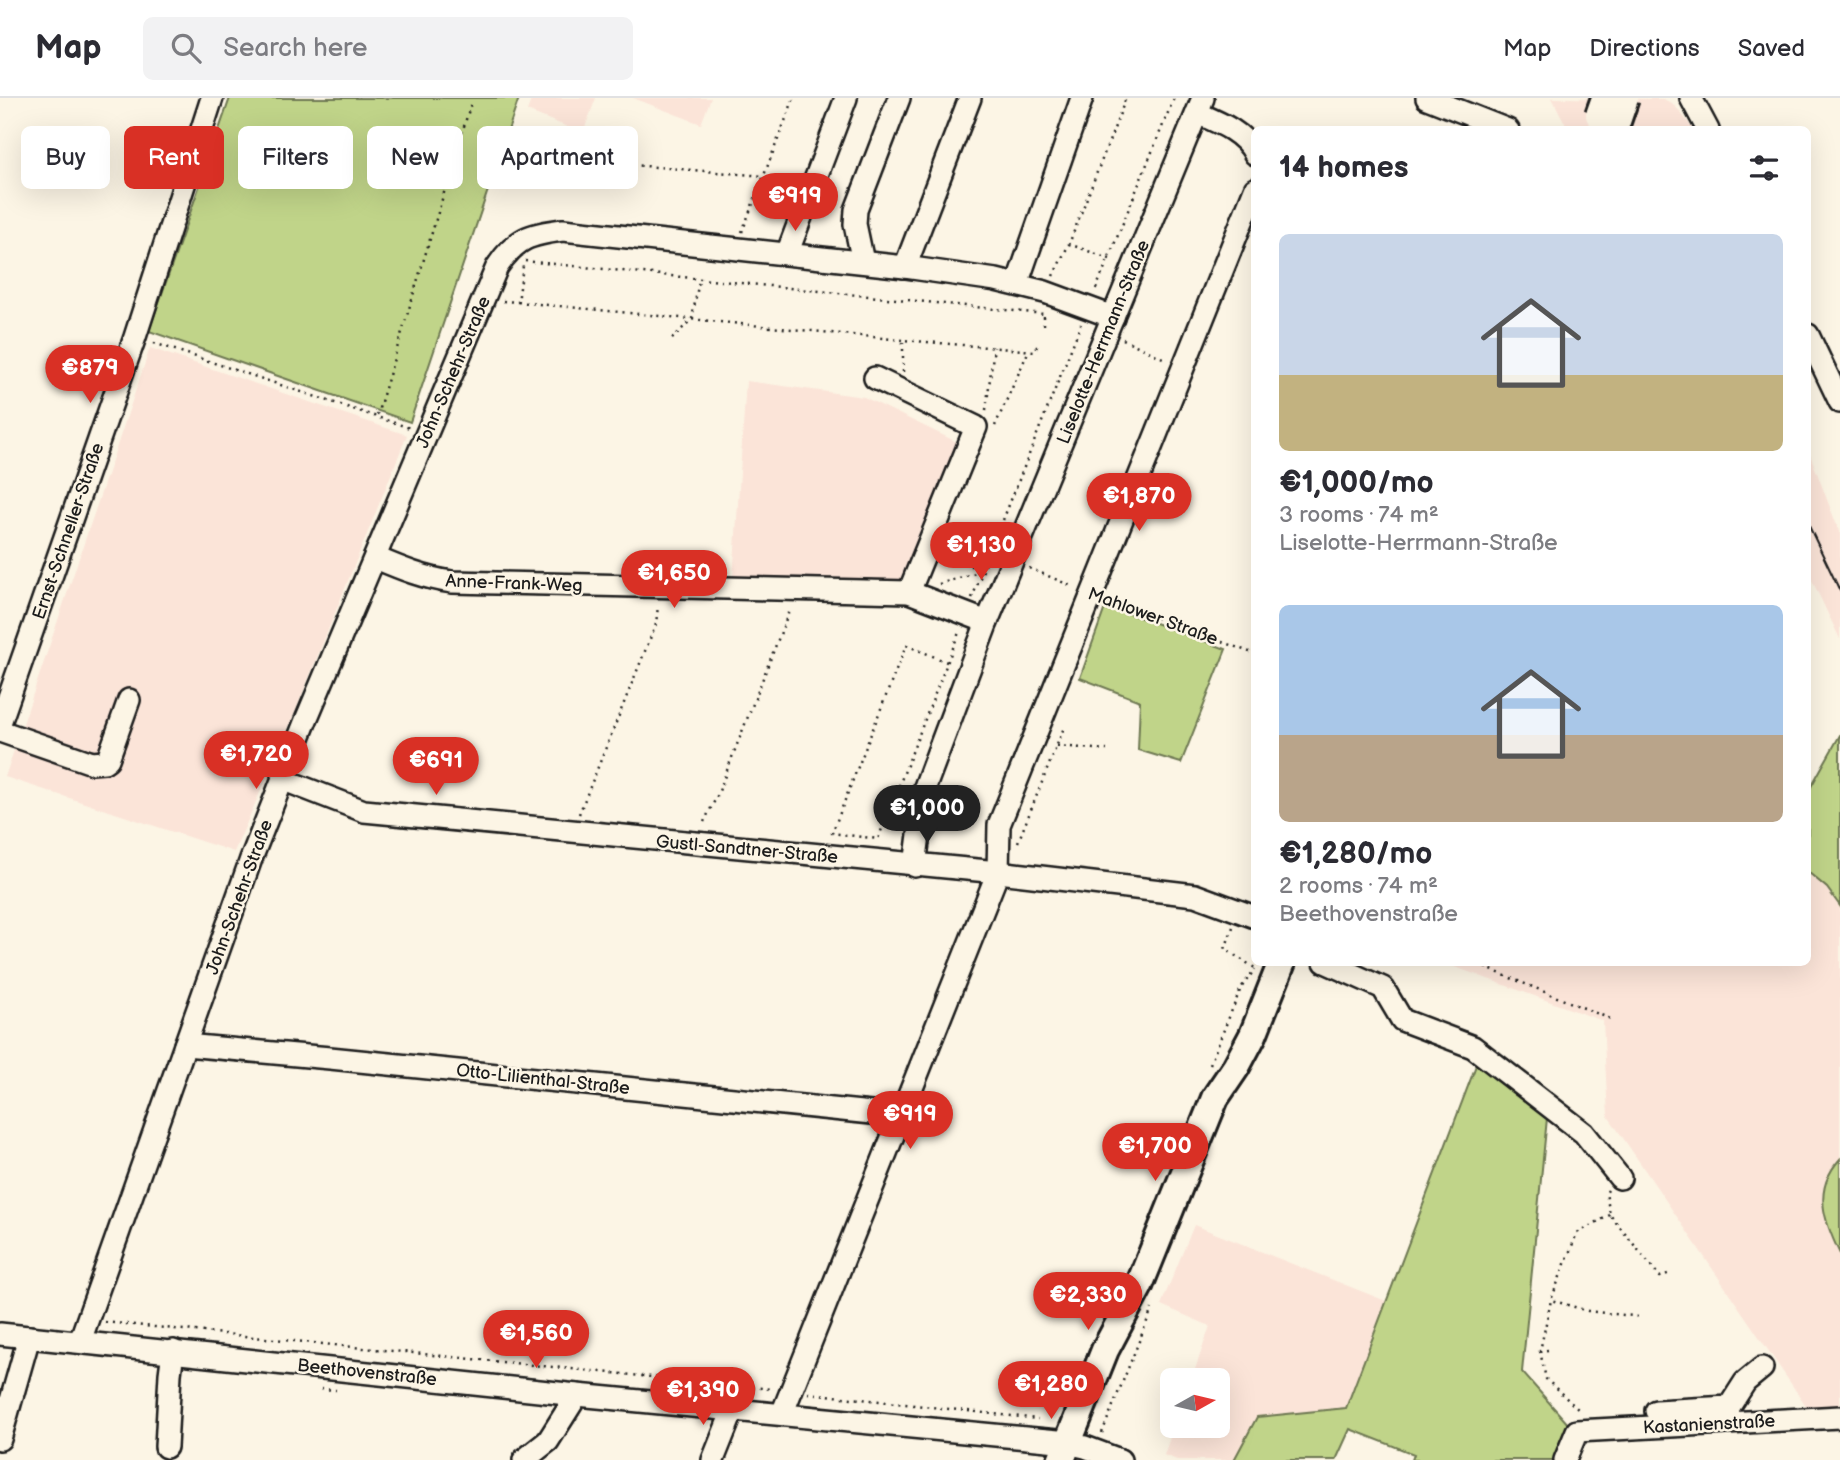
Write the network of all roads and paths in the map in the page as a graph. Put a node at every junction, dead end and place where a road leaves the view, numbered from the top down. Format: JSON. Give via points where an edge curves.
{"nodes":[{"id":1,"x":212,"y":98,"type":"edge"},
{"id":2,"x":794,"y":98,"type":"edge"},
{"id":3,"x":846,"y":98,"type":"edge"},
{"id":4,"x":899,"y":98,"type":"edge"},
{"id":5,"x":970,"y":98,"type":"edge"},
{"id":6,"x":1082,"y":98,"type":"edge"},
{"id":7,"x":1126,"y":98,"type":"edge"},
{"id":8,"x":1174,"y":98,"type":"edge"},
{"id":9,"x":1427,"y":98,"type":"edge"},
{"id":10,"x":1625,"y":98,"type":"edge"},
{"id":11,"x":1691,"y":98,"type":"edge"},
{"id":12,"x":471,"y":103,"type":"dead end"},
{"id":13,"x":1200,"y":105,"type":"edge"},
{"id":14,"x":1603,"y":118,"type":"edge"},
{"id":15,"x":1498,"y":126,"type":"edge"},
{"id":16,"x":1706,"y":126,"type":"edge"},
{"id":17,"x":1251,"y":146,"type":"edge"},
{"id":18,"x":638,"y":165,"type":"edge"},
{"id":19,"x":764,"y":176,"type":"junction"},
{"id":20,"x":1251,"y":199,"type":"edge"},
{"id":21,"x":1069,"y":244,"type":"junction"},
{"id":22,"x":736,"y":248,"type":"junction"},
{"id":23,"x":787,"y":254,"type":"junction"},
{"id":24,"x":1110,"y":258,"type":"junction"},
{"id":25,"x":863,"y":262,"type":"junction"},
{"id":26,"x":905,"y":267,"type":"junction"},
{"id":27,"x":699,"y":280,"type":"junction"},
{"id":28,"x":1017,"y":284,"type":"junction"},
{"id":29,"x":1045,"y":292,"type":"junction"},
{"id":30,"x":497,"y":300,"type":"dead end"},
{"id":31,"x":518,"y":302,"type":"junction"},
{"id":32,"x":1088,"y":307,"type":"junction"},
{"id":33,"x":1044,"y":314,"type":"dead end"},
{"id":34,"x":692,"y":319,"type":"junction"},
{"id":35,"x":1110,"y":325,"type":"junction"},
{"id":36,"x":135,"y":337,"type":"junction"},
{"id":37,"x":673,"y":339,"type":"dead end"},
{"id":38,"x":903,"y":340,"type":"junction"},
{"id":39,"x":1811,"y":341,"type":"edge"},
{"id":40,"x":1038,"y":344,"type":"dead end"},
{"id":41,"x":994,"y":348,"type":"junction"},
{"id":42,"x":1029,"y":350,"type":"junction"},
{"id":43,"x":1183,"y":367,"type":"junction"},
{"id":44,"x":875,"y":379,"type":"dead end"},
{"id":45,"x":903,"y":391,"type":"junction"},
{"id":46,"x":1840,"y":402,"type":"edge"},
{"id":47,"x":376,"y":417,"type":"junction"},
{"id":48,"x":983,"y":419,"type":"dead end"},
{"id":49,"x":419,"y":432,"type":"dead end"},
{"id":50,"x":992,"y":432,"type":"dead end"},
{"id":51,"x":950,"y":542,"type":"dead end"},
{"id":52,"x":376,"y":558,"type":"junction"},
{"id":53,"x":1013,"y":562,"type":"junction"},
{"id":54,"x":982,"y":571,"type":"junction"},
{"id":55,"x":660,"y":588,"type":"junction"},
{"id":56,"x":788,"y":591,"type":"junction"},
{"id":57,"x":909,"y":592,"type":"junction"},
{"id":58,"x":1091,"y":594,"type":"junction"},
{"id":59,"x":966,"y":615,"type":"junction"},
{"id":60,"x":987,"y":622,"type":"junction"},
{"id":61,"x":1251,"y":653,"type":"edge"},
{"id":62,"x":947,"y":662,"type":"junction"},
{"id":63,"x":129,"y":700,"type":"dead end"},
{"id":64,"x":0,"y":723,"type":"edge"},
{"id":65,"x":1065,"y":725,"type":"dead end"},
{"id":66,"x":0,"y":731,"type":"edge"},
{"id":67,"x":1056,"y":746,"type":"junction"},
{"id":68,"x":1107,"y":750,"type":"dead end"},
{"id":69,"x":284,"y":780,"type":"junction"},
{"id":70,"x":579,"y":814,"type":"dead end"},
{"id":71,"x":704,"y":822,"type":"dead end"},
{"id":72,"x":1014,"y":852,"type":"dead end"},
{"id":73,"x":915,"y":866,"type":"junction"},
{"id":74,"x":999,"y":872,"type":"junction"},
{"id":75,"x":1247,"y":914,"type":"edge"},
{"id":76,"x":1251,"y":961,"type":"edge"},
{"id":77,"x":1260,"y":966,"type":"edge"},
{"id":78,"x":1280,"y":966,"type":"edge"},
{"id":79,"x":1334,"y":966,"type":"edge"},
{"id":80,"x":1482,"y":966,"type":"edge"},
{"id":81,"x":1613,"y":1020,"type":"dead end"},
{"id":82,"x":185,"y":1045,"type":"junction"},
{"id":83,"x":1215,"y":1098,"type":"junction"},
{"id":84,"x":901,"y":1116,"type":"junction"},
{"id":85,"x":1620,"y":1178,"type":"joint"},
{"id":86,"x":1610,"y":1215,"type":"junction"},
{"id":87,"x":1670,"y":1273,"type":"dead end"},
{"id":88,"x":1550,"y":1300,"type":"junction"},
{"id":89,"x":1641,"y":1317,"type":"dead end"},
{"id":90,"x":101,"y":1319,"type":"dead end"},
{"id":91,"x":0,"y":1334,"type":"edge"},
{"id":92,"x":29,"y":1337,"type":"junction"},
{"id":93,"x":80,"y":1341,"type":"junction"},
{"id":94,"x":1548,"y":1350,"type":"dead end"},
{"id":95,"x":173,"y":1351,"type":"junction"},
{"id":96,"x":1540,"y":1351,"type":"junction"},
{"id":97,"x":1762,"y":1368,"type":"dead end"},
{"id":98,"x":791,"y":1391,"type":"junction"},
{"id":99,"x":577,"y":1395,"type":"junction"},
{"id":100,"x":733,"y":1410,"type":"junction"},
{"id":101,"x":1656,"y":1411,"type":"dead end"},
{"id":102,"x":782,"y":1414,"type":"junction"},
{"id":103,"x":1840,"y":1417,"type":"edge"},
{"id":104,"x":1038,"y":1419,"type":"dead end"},
{"id":105,"x":1580,"y":1423,"type":"junction"},
{"id":106,"x":0,"y":1439,"type":"edge"},
{"id":107,"x":166,"y":1447,"type":"dead end"},
{"id":108,"x":1073,"y":1452,"type":"edge"},
{"id":109,"x":524,"y":1460,"type":"edge"},
{"id":110,"x":713,"y":1460,"type":"edge"},
{"id":111,"x":1120,"y":1460,"type":"edge"},
{"id":112,"x":1564,"y":1460,"type":"edge"}],
"edges":[{"from":1,"to":36,"type":"street","name":"Ernst-Schneller-Straße"},
{"from":2,"to":19,"type":"path"},
{"from":3,"to":23,"type":"street"},
{"from":4,"to":25,"type":"street","via":[[856,210]]},
{"from":5,"to":26,"type":"street"},
{"from":6,"to":28,"type":"street"},
{"from":7,"to":21,"type":"path"},
{"from":8,"to":24,"type":"path"},
{"from":9,"to":15,"type":"street"},
{"from":10,"to":14,"type":"main road","bridge":true},
{"from":11,"to":16,"type":"street"},
{"from":12,"to":47,"type":"path"},
{"from":13,"to":17,"type":"street"},
{"from":13,"to":35,"type":"street","name":"Liselotte-Herrmann-Straße"},
{"from":18,"to":19,"type":"path"},
{"from":19,"to":22,"type":"path"},
{"from":20,"to":43,"type":"street"},
{"from":21,"to":24,"type":"path"},
{"from":21,"to":29,"type":"path"},
{"from":22,"to":23,"type":"street","name":"John-Schehr-Straße"},
{"from":22,"to":52,"type":"street","name":"John-Schehr-Straße","via":[[563,230],[524,238],[508,251],[497,267]]},
{"from":23,"to":25,"type":"street","name":"John-Schehr-Straße"},
{"from":24,"to":32,"type":"path"},
{"from":25,"to":26,"type":"street","name":"John-Schehr-Straße"},
{"from":26,"to":28,"type":"street","name":"John-Schehr-Straße"},
{"from":27,"to":31,"type":"path","via":[[524,261]]},
{"from":27,"to":33,"type":"path"},
{"from":27,"to":34,"type":"path"},
{"from":28,"to":29,"type":"street","name":"John-Schehr-Straße"},
{"from":29,"to":32,"type":"street","name":"John-Schehr-Straße"},
{"from":30,"to":31,"type":"path"},
{"from":31,"to":34,"type":"path"},
{"from":32,"to":35,"type":"street","name":"John-Schehr-Straße"},
{"from":32,"to":54,"type":"path"},
{"from":34,"to":37,"type":"path"},
{"from":34,"to":38,"type":"path"},
{"from":35,"to":43,"type":"path"},
{"from":35,"to":53,"type":"street","name":"Liselotte-Herrmann-Straße"},
{"from":36,"to":47,"type":"path"},
{"from":36,"to":64,"type":"street","name":"Ernst-Schneller-Straße"},
{"from":38,"to":41,"type":"path"},
{"from":38,"to":45,"type":"path"},
{"from":39,"to":46,"type":"street"},
{"from":40,"to":42,"type":"path","via":[[1035,351]]},
{"from":41,"to":42,"type":"path"},
{"from":41,"to":48,"type":"path"},
{"from":42,"to":50,"type":"path"},
{"from":43,"to":58,"type":"street"},
{"from":44,"to":45,"type":"street"},
{"from":45,"to":57,"type":"street","via":[[976,427]]},
{"from":47,"to":49,"type":"path"},
{"from":51,"to":54,"type":"path","via":[[945,554]]},
{"from":52,"to":55,"type":"street","name":"Anne-Frank-Weg","via":[[430,579],[452,582]]},
{"from":52,"to":69,"type":"street","name":"John-Schehr-Straße"},
{"from":53,"to":58,"type":"path","name":"Mahlower Straße"},
{"from":53,"to":60,"type":"street","name":"Liselotte-Herrmann-Straße"},
{"from":54,"to":57,"type":"path"},
{"from":54,"to":59,"type":"path"},
{"from":55,"to":56,"type":"street","name":"Anne-Frank-Weg"},
{"from":55,"to":70,"type":"path","via":[[656,624]]},
{"from":56,"to":57,"type":"street","name":"Anne-Frank-Weg"},
{"from":56,"to":71,"type":"path","via":[[788,614]]},
{"from":57,"to":59,"type":"street","name":"Anne-Frank-Weg"},
{"from":58,"to":61,"type":"path","name":"Mahlower Straße"},
{"from":58,"to":74,"type":"street","via":[[999,825]]},
{"from":59,"to":60,"type":"street","name":"Anne-Frank-Weg"},
{"from":59,"to":62,"type":"path"},
{"from":60,"to":73,"type":"street","name":"Liselotte-Herrmann-Straße","via":[[925,787]]},
{"from":62,"to":62,"type":"path","via":[[878,839],[832,833],[906,645]]},
{"from":63,"to":66,"type":"street","via":[[103,762],[92,763]]},
{"from":65,"to":67,"type":"path"},
{"from":67,"to":68,"type":"path"},
{"from":67,"to":72,"type":"path"},
{"from":69,"to":73,"type":"street","name":"Gustl-Sandtner-Straße","via":[[364,811]]},
{"from":69,"to":82,"type":"street","name":"John-Schehr-Straße"},
{"from":73,"to":74,"type":"street","name":"Gustl-Sandtner-Straße"},
{"from":74,"to":75,"type":"street","name":"Gustl-Sandtner-Straße","via":[[1195,895]]},
{"from":74,"to":84,"type":"street"},
{"from":75,"to":76,"type":"path","via":[[1225,949]]},
{"from":77,"to":83,"type":"main road","via":[[1225,1057]]},
{"from":78,"to":83,"type":"main road","via":[[1253,1035]]},
{"from":79,"to":85,"type":"street","via":[[1383,988],[1402,1020],[1473,1047],[1584,1133]]},
{"from":80,"to":81,"type":"path"},
{"from":82,"to":84,"type":"street","name":"Otto-Lilienthal-Straße"},
{"from":82,"to":93,"type":"street","name":"John-Schehr-Straße"},
{"from":83,"to":108,"type":"main road","via":[[1139,1286],[1121,1356]]},
{"from":84,"to":98,"type":"street"},
{"from":85,"to":86,"type":"path","via":[[1606,1193]]},
{"from":86,"to":87,"type":"path","via":[[1660,1277]]},
{"from":86,"to":88,"type":"path","via":[[1577,1234]]},
{"from":88,"to":89,"type":"path","via":[[1588,1311]]},
{"from":88,"to":96,"type":"path"},
{"from":90,"to":98,"type":"path"},
{"from":91,"to":92,"type":"street","name":"Beethovenstraße"},
{"from":92,"to":93,"type":"street","name":"Beethovenstraße"},
{"from":92,"to":106,"type":"street"},
{"from":93,"to":95,"type":"street","name":"Beethovenstraße"},
{"from":94,"to":96,"type":"path"},
{"from":95,"to":99,"type":"street","name":"Beethovenstraße"},
{"from":95,"to":107,"type":"street"},
{"from":96,"to":105,"type":"path","via":[[1546,1379]]},
{"from":97,"to":101,"type":"street","via":[[1745,1382],[1729,1406]]},
{"from":98,"to":102,"type":"street"},
{"from":98,"to":104,"type":"path"},
{"from":99,"to":100,"type":"street","name":"Beethovenstraße"},
{"from":99,"to":109,"type":"street","via":[[548,1441]]},
{"from":100,"to":102,"type":"street","name":"Beethovenstraße"},
{"from":100,"to":110,"type":"street"},
{"from":102,"to":108,"type":"street","name":"Beethovenstraße"},
{"from":103,"to":105,"type":"street","name":"Kastanienstraße"},
{"from":105,"to":112,"type":"street"},
{"from":108,"to":111,"type":"street","name":"Beethovenstraße"}]}
